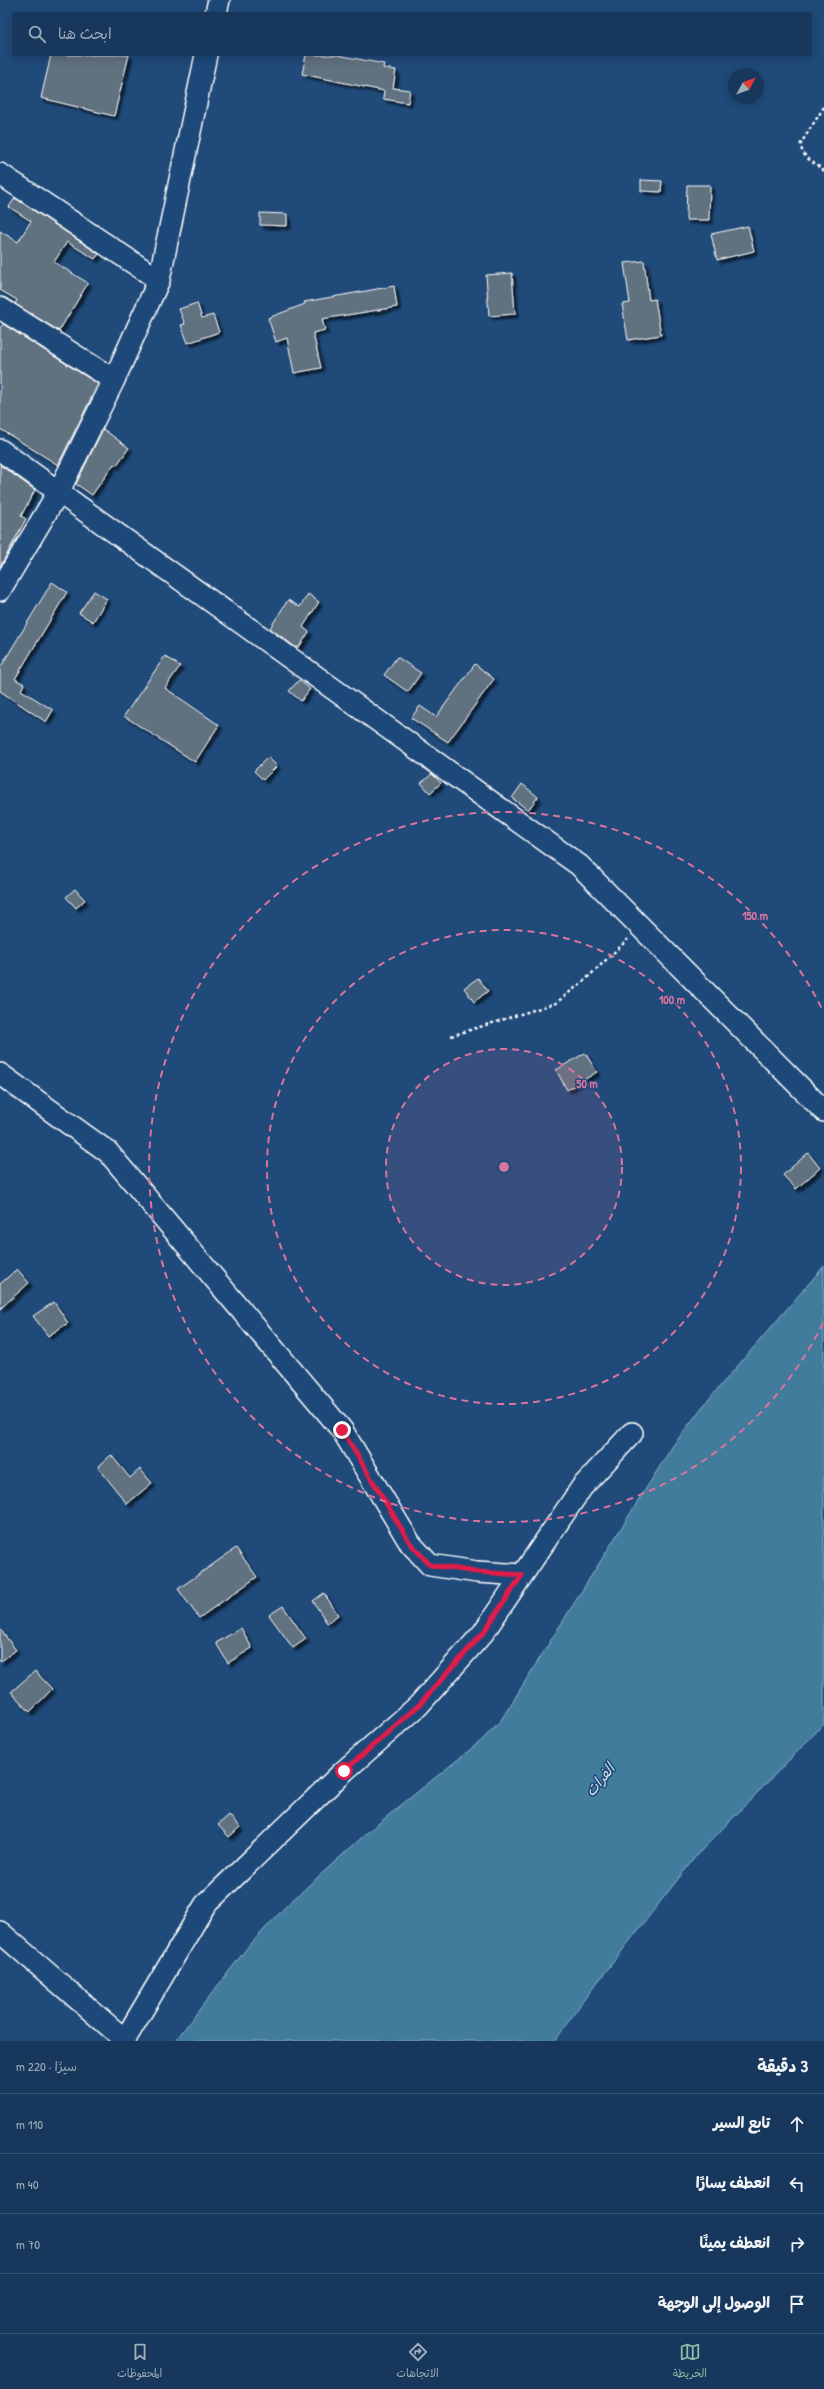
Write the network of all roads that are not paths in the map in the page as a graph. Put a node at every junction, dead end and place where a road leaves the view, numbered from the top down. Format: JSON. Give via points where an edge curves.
{"nodes":[{"id":1,"x":219,"y":0,"type":"edge"},
{"id":2,"x":216,"y":12,"type":"edge"},
{"id":3,"x":206,"y":56,"type":"edge"},
{"id":4,"x":0,"y":174,"type":"edge"},
{"id":5,"x":159,"y":280,"type":"junction"},
{"id":6,"x":0,"y":308,"type":"edge"},
{"id":7,"x":114,"y":380,"type":"junction"},
{"id":8,"x":0,"y":450,"type":"edge"},
{"id":9,"x":59,"y":491,"type":"junction"},
{"id":10,"x":0,"y":590,"type":"edge"},
{"id":11,"x":0,"y":1074,"type":"edge"},
{"id":12,"x":824,"y":1111,"type":"edge"},
{"id":13,"x":632,"y":1433,"type":"dead end"},
{"id":14,"x":522,"y":1575,"type":"junction"},
{"id":15,"x":0,"y":1932,"type":"edge"},
{"id":16,"x":124,"y":2040,"type":"edge"}],
"edges":[{"from":1,"to":2,"type":"street"},
{"from":3,"to":5,"type":"street"},
{"from":4,"to":5,"type":"street"},
{"from":5,"to":7,"type":"street"},
{"from":6,"to":7,"type":"street"},
{"from":7,"to":9,"type":"street"},
{"from":8,"to":9,"type":"street"},
{"from":9,"to":10,"type":"street"},
{"from":9,"to":12,"type":"street","via":[[579,865]]},
{"from":11,"to":14,"type":"street","via":[[108,1152],[342,1430],[410,1543],[430,1565]]},
{"from":13,"to":14,"type":"street","via":[[582,1487]]},
{"from":14,"to":16,"type":"street","via":[[483,1633],[418,1706],[344,1771],[205,1905]]},
{"from":15,"to":16,"type":"street"}]}
